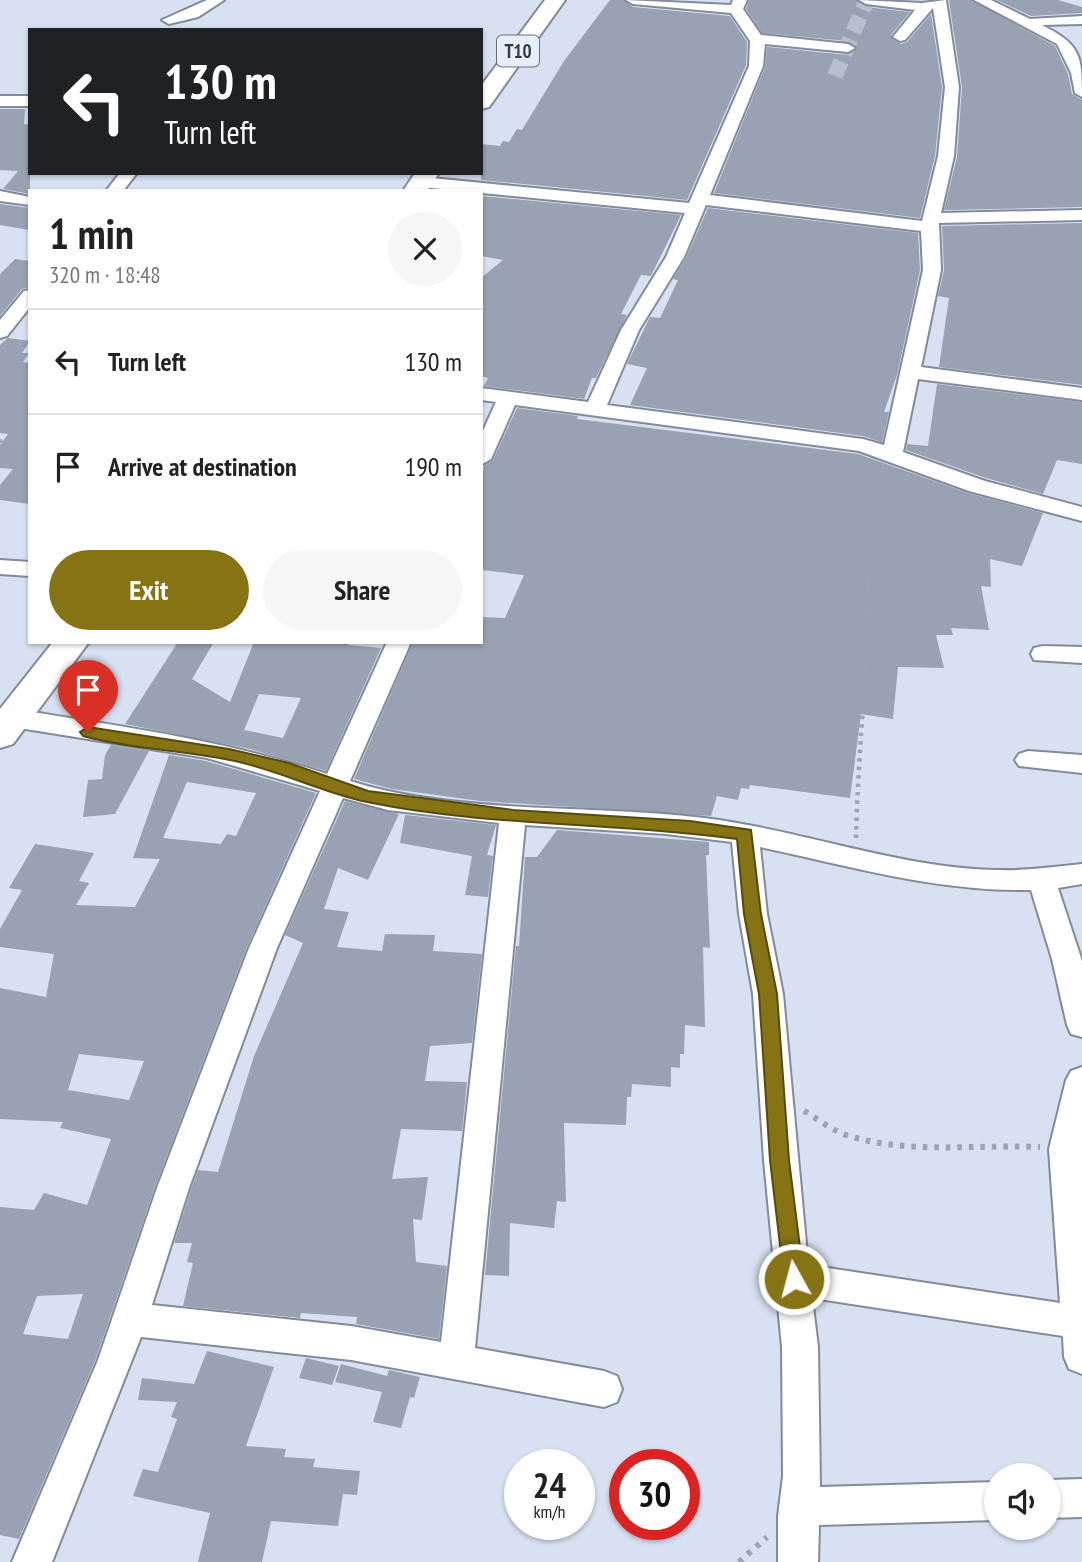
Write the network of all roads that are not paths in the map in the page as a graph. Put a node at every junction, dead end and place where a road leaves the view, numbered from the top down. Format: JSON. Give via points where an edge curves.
{"nodes":[{"id":1,"x":217,"y":0,"type":"edge"},
{"id":2,"x":555,"y":0,"type":"edge"},
{"id":3,"x":633,"y":0,"type":"edge"},
{"id":4,"x":866,"y":0,"type":"edge"},
{"id":5,"x":981,"y":0,"type":"edge"},
{"id":6,"x":934,"y":3,"type":"edge"},
{"id":7,"x":738,"y":4,"type":"edge"},
{"id":8,"x":169,"y":20,"type":"dead end"},
{"id":9,"x":1082,"y":20,"type":"edge"},
{"id":10,"x":1023,"y":21,"type":"junction"},
{"id":11,"x":900,"y":37,"type":"dead end"},
{"id":12,"x":758,"y":39,"type":"junction"},
{"id":13,"x":848,"y":48,"type":"dead end"},
{"id":14,"x":1080,"y":73,"type":"edge"},
{"id":15,"x":1082,"y":93,"type":"edge"},
{"id":16,"x":483,"y":99,"type":"edge"},
{"id":17,"x":0,"y":101,"type":"edge"},
{"id":18,"x":28,"y":101,"type":"edge"},
{"id":19,"x":127,"y":175,"type":"edge"},
{"id":20,"x":421,"y":182,"type":"edge"},
{"id":21,"x":116,"y":189,"type":"edge"},
{"id":22,"x":0,"y":196,"type":"edge"},
{"id":23,"x":24,"y":201,"type":"dead end"},
{"id":24,"x":697,"y":204,"type":"junction"},
{"id":25,"x":1082,"y":215,"type":"edge"},
{"id":26,"x":930,"y":222,"type":"junction"},
{"id":27,"x":28,"y":297,"type":"edge"},
{"id":28,"x":28,"y":324,"type":"edge"},
{"id":29,"x":4,"y":325,"type":"edge"},
{"id":30,"x":912,"y":372,"type":"junction"},
{"id":31,"x":483,"y":394,"type":"edge"},
{"id":32,"x":1082,"y":394,"type":"edge"},
{"id":33,"x":508,"y":398,"type":"junction"},
{"id":34,"x":594,"y":411,"type":"junction"},
{"id":35,"x":483,"y":454,"type":"edge"},
{"id":36,"x":892,"y":454,"type":"junction"},
{"id":37,"x":1082,"y":514,"type":"edge"},
{"id":38,"x":0,"y":567,"type":"edge"},
{"id":39,"x":28,"y":569,"type":"edge"},
{"id":40,"x":70,"y":644,"type":"edge"},
{"id":41,"x":398,"y":644,"type":"edge"},
{"id":42,"x":1042,"y":654,"type":"dead end"},
{"id":43,"x":1082,"y":655,"type":"edge"},
{"id":44,"x":7,"y":727,"type":"edge"},
{"id":45,"x":1028,"y":760,"type":"dead end"},
{"id":46,"x":1082,"y":764,"type":"edge"},
{"id":47,"x":335,"y":785,"type":"junction"},
{"id":48,"x":513,"y":816,"type":"junction"},
{"id":49,"x":745,"y":834,"type":"junction"},
{"id":50,"x":1082,"y":874,"type":"edge"},
{"id":51,"x":1042,"y":882,"type":"junction"},
{"id":52,"x":1082,"y":1025,"type":"edge"},
{"id":53,"x":1082,"y":1080,"type":"edge"},
{"id":54,"x":794,"y":1279,"type":"junction"},
{"id":55,"x":131,"y":1319,"type":"junction"},
{"id":56,"x":1077,"y":1322,"type":"junction"},
{"id":57,"x":1082,"y":1357,"type":"edge"},
{"id":58,"x":456,"y":1361,"type":"junction"},
{"id":59,"x":604,"y":1389,"type":"dead end"},
{"id":60,"x":1082,"y":1498,"type":"edge"},
{"id":61,"x":1061,"y":1499,"type":"edge"},
{"id":62,"x":984,"y":1501,"type":"edge"},
{"id":63,"x":797,"y":1516,"type":"junction"},
{"id":64,"x":32,"y":1562,"type":"edge"},
{"id":65,"x":798,"y":1562,"type":"edge"}],
"edges":[{"from":1,"to":8,"type":"street","via":[[193,14]]},
{"from":2,"to":16,"type":"highway","number":"T10"},
{"from":3,"to":7,"type":"street"},
{"from":4,"to":6,"type":"street"},
{"from":5,"to":10,"type":"street"},
{"from":6,"to":11,"type":"street"},
{"from":6,"to":26,"type":"street","via":[[952,87],[946,156]]},
{"from":7,"to":12,"type":"street","via":[[743,23]]},
{"from":9,"to":10,"type":"street"},
{"from":10,"to":14,"type":"street","via":[[1063,41]]},
{"from":12,"to":13,"type":"street"},
{"from":12,"to":24,"type":"street","via":[[756,66]]},
{"from":14,"to":15,"type":"street"},
{"from":17,"to":18,"type":"street"},
{"from":19,"to":21,"type":"street"},
{"from":20,"to":24,"type":"street"},
{"from":22,"to":23,"type":"street"},
{"from":24,"to":26,"type":"street"},
{"from":24,"to":34,"type":"street","via":[[675,257],[629,330]]},
{"from":25,"to":26,"type":"street"},
{"from":26,"to":30,"type":"street","via":[[932,270]]},
{"from":27,"to":29,"type":"street"},
{"from":28,"to":29,"type":"street"},
{"from":30,"to":32,"type":"street"},
{"from":30,"to":36,"type":"street"},
{"from":31,"to":33,"type":"street"},
{"from":33,"to":34,"type":"street"},
{"from":33,"to":35,"type":"street"},
{"from":34,"to":36,"type":"street","via":[[863,445]]},
{"from":36,"to":37,"type":"street","via":[[977,486]]},
{"from":38,"to":39,"type":"street"},
{"from":40,"to":44,"type":"highway"},
{"from":41,"to":47,"type":"street"},
{"from":42,"to":43,"type":"street"},
{"from":44,"to":47,"type":"street","via":[[229,754]]},
{"from":45,"to":46,"type":"street"},
{"from":47,"to":48,"type":"street","via":[[366,796]]},
{"from":47,"to":55,"type":"street","via":[[263,948],[173,1188]]},
{"from":48,"to":49,"type":"street"},
{"from":48,"to":58,"type":"street"},
{"from":49,"to":51,"type":"street","via":[[857,861],[958,878]]},
{"from":49,"to":54,"type":"street","via":[[752,914],[768,994]]},
{"from":50,"to":51,"type":"street"},
{"from":51,"to":52,"type":"street"},
{"from":53,"to":56,"type":"street","via":[[1065,1149]]},
{"from":54,"to":56,"type":"street"},
{"from":54,"to":63,"type":"street","via":[[802,1476]]},
{"from":55,"to":58,"type":"street","via":[[351,1343]]},
{"from":55,"to":64,"type":"street"},
{"from":56,"to":57,"type":"street"},
{"from":58,"to":59,"type":"street"},
{"from":60,"to":61,"type":"street"},
{"from":62,"to":63,"type":"street","via":[[815,1507]]},
{"from":63,"to":65,"type":"street"}]}
